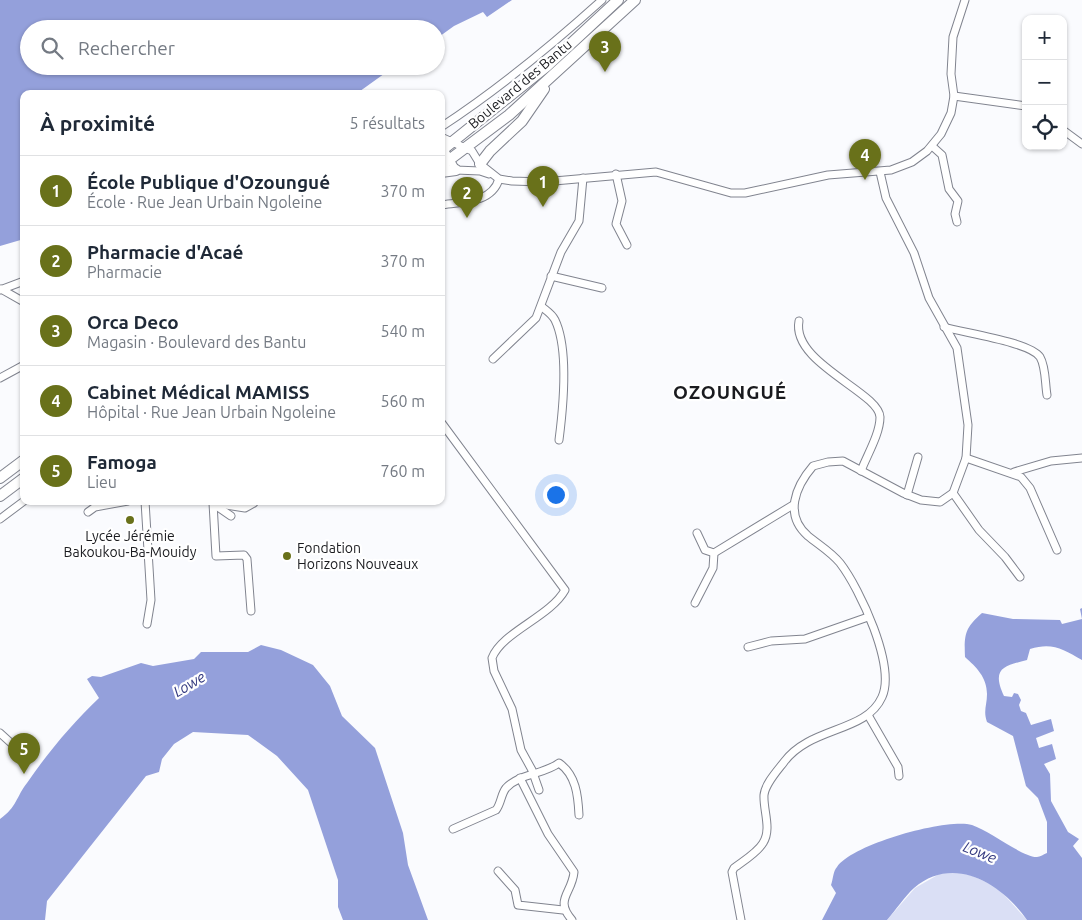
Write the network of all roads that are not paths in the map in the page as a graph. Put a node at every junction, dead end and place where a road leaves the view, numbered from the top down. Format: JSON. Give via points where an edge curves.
{"nodes":[{"id":1,"x":602,"y":0,"type":"edge"},
{"id":2,"x":618,"y":0,"type":"edge"},
{"id":3,"x":636,"y":0,"type":"edge"},
{"id":4,"x":965,"y":0,"type":"edge"},
{"id":5,"x":551,"y":78,"type":"junction"},
{"id":6,"x":954,"y":96,"type":"junction"},
{"id":7,"x":1022,"y":105,"type":"edge"},
{"id":8,"x":445,"y":124,"type":"edge"},
{"id":9,"x":1067,"y":133,"type":"edge"},
{"id":10,"x":445,"y":138,"type":"edge"},
{"id":11,"x":454,"y":141,"type":"junction"},
{"id":12,"x":1082,"y":144,"type":"edge"},
{"id":13,"x":932,"y":146,"type":"junction"},
{"id":14,"x":445,"y":147,"type":"edge"},
{"id":15,"x":466,"y":147,"type":"junction"},
{"id":16,"x":445,"y":163,"type":"edge"},
{"id":17,"x":480,"y":164,"type":"junction"},
{"id":18,"x":456,"y":170,"type":"junction"},
{"id":19,"x":445,"y":171,"type":"edge"},
{"id":20,"x":880,"y":172,"type":"junction"},
{"id":21,"x":616,"y":174,"type":"junction"},
{"id":22,"x":497,"y":177,"type":"junction"},
{"id":23,"x":582,"y":178,"type":"junction"},
{"id":24,"x":445,"y":204,"type":"edge"},
{"id":25,"x":957,"y":222,"type":"dead end"},
{"id":26,"x":627,"y":245,"type":"dead end"},
{"id":27,"x":551,"y":276,"type":"junction"},
{"id":28,"x":20,"y":283,"type":"edge"},
{"id":29,"x":602,"y":288,"type":"dead end"},
{"id":30,"x":0,"y":289,"type":"edge"},
{"id":31,"x":20,"y":300,"type":"edge"},
{"id":32,"x":542,"y":307,"type":"junction"},
{"id":33,"x":799,"y":321,"type":"dead end"},
{"id":34,"x":944,"y":326,"type":"junction"},
{"id":35,"x":493,"y":359,"type":"dead end"},
{"id":36,"x":20,"y":367,"type":"edge"},
{"id":37,"x":0,"y":378,"type":"edge"},
{"id":38,"x":1047,"y":395,"type":"dead end"},
{"id":39,"x":445,"y":427,"type":"edge"},
{"id":40,"x":559,"y":440,"type":"dead end"},
{"id":41,"x":918,"y":457,"type":"dead end"},
{"id":42,"x":966,"y":458,"type":"junction"},
{"id":43,"x":1082,"y":458,"type":"edge"},
{"id":44,"x":20,"y":463,"type":"edge"},
{"id":45,"x":861,"y":471,"type":"junction"},
{"id":46,"x":1014,"y":472,"type":"junction"},
{"id":47,"x":0,"y":478,"type":"edge"},
{"id":48,"x":20,"y":481,"type":"edge"},
{"id":49,"x":953,"y":493,"type":"junction"},
{"id":50,"x":908,"y":495,"type":"junction"},
{"id":51,"x":0,"y":496,"type":"edge"},
{"id":52,"x":20,"y":504,"type":"edge"},
{"id":53,"x":106,"y":505,"type":"edge"},
{"id":54,"x":144,"y":505,"type":"edge"},
{"id":55,"x":212,"y":505,"type":"edge"},
{"id":56,"x":216,"y":505,"type":"edge"},
{"id":57,"x":228,"y":505,"type":"edge"},
{"id":58,"x":250,"y":505,"type":"edge"},
{"id":59,"x":793,"y":505,"type":"junction"},
{"id":60,"x":88,"y":512,"type":"dead end"},
{"id":61,"x":231,"y":516,"type":"dead end"},
{"id":62,"x":0,"y":519,"type":"edge"},
{"id":63,"x":697,"y":533,"type":"dead end"},
{"id":64,"x":1058,"y":550,"type":"dead end"},
{"id":65,"x":714,"y":553,"type":"junction"},
{"id":66,"x":1020,"y":577,"type":"dead end"},
{"id":67,"x":695,"y":603,"type":"dead end"},
{"id":68,"x":251,"y":611,"type":"dead end"},
{"id":69,"x":868,"y":617,"type":"junction"},
{"id":70,"x":147,"y":624,"type":"dead end"},
{"id":71,"x":748,"y":647,"type":"dead end"},
{"id":72,"x":868,"y":715,"type":"junction"},
{"id":73,"x":0,"y":733,"type":"edge"},
{"id":74,"x":11,"y":743,"type":"dead end"},
{"id":75,"x":534,"y":775,"type":"junction"},
{"id":76,"x":899,"y":776,"type":"dead end"},
{"id":77,"x":520,"y":778,"type":"junction"},
{"id":78,"x":540,"y":790,"type":"dead end"},
{"id":79,"x":579,"y":815,"type":"dead end"},
{"id":80,"x":453,"y":828,"type":"dead end"},
{"id":81,"x":498,"y":871,"type":"dead end"},
{"id":82,"x":564,"y":910,"type":"junction"},
{"id":83,"x":572,"y":920,"type":"edge"},
{"id":84,"x":741,"y":920,"type":"edge"}],
"edges":[{"from":1,"to":8,"type":"street","via":[[539,56]]},
{"from":2,"to":11,"type":"highway","name":"Boulevard des Bantu","via":[[548,66]]},
{"from":3,"to":5,"type":"highway","name":"Boulevard des Bantu"},
{"from":4,"to":6,"type":"street","via":[[952,48]]},
{"from":5,"to":15,"type":"highway","name":"Boulevard des Bantu"},
{"from":5,"to":17,"type":"highway","via":[[522,121]]},
{"from":6,"to":7,"type":"street"},
{"from":6,"to":13,"type":"street","via":[[946,124]]},
{"from":9,"to":12,"type":"street"},
{"from":10,"to":11,"type":"street"},
{"from":11,"to":14,"type":"highway","name":"Boulevard des Bantu"},
{"from":11,"to":15,"type":"street"},
{"from":13,"to":20,"type":"street","via":[[912,162]]},
{"from":13,"to":25,"type":"street","via":[[944,160],[949,189],[958,201]]},
{"from":15,"to":16,"type":"highway","name":"Boulevard des Bantu"},
{"from":15,"to":17,"type":"street","via":[[476,155]]},
{"from":16,"to":18,"type":"street"},
{"from":17,"to":22,"type":"street"},
{"from":18,"to":19,"type":"highway"},
{"from":18,"to":22,"type":"street","via":[[480,171]]},
{"from":20,"to":21,"type":"street","via":[[828,176],[745,193],[731,193],[665,173]]},
{"from":20,"to":34,"type":"street","via":[[886,198],[914,253],[929,298]]},
{"from":21,"to":23,"type":"street"},
{"from":21,"to":26,"type":"street","via":[[622,201],[616,224]]},
{"from":22,"to":23,"type":"street","via":[[532,182]]},
{"from":22,"to":24,"type":"street","via":[[494,192],[487,196]]},
{"from":23,"to":27,"type":"street","via":[[579,221]]},
{"from":27,"to":29,"type":"street"},
{"from":27,"to":32,"type":"street"},
{"from":28,"to":30,"type":"street"},
{"from":30,"to":31,"type":"street"},
{"from":32,"to":35,"type":"street","via":[[536,318]]},
{"from":32,"to":40,"type":"street","via":[[557,324],[563,364],[563,412]]},
{"from":33,"to":45,"type":"street","via":[[802,339],[819,362],[839,380],[873,402],[878,410],[879,426]]},
{"from":34,"to":38,"type":"street","via":[[1022,346],[1037,354],[1042,363]]},
{"from":34,"to":42,"type":"street","via":[[959,355],[968,425]]},
{"from":36,"to":37,"type":"street"},
{"from":39,"to":75,"type":"street","via":[[565,590],[556,602],[498,647],[492,658],[494,671],[512,709],[520,750]]},
{"from":41,"to":50,"type":"street"},
{"from":42,"to":46,"type":"street"},
{"from":42,"to":49,"type":"street"},
{"from":43,"to":46,"type":"street","via":[[1052,461]]},
{"from":44,"to":47,"type":"highway"},
{"from":45,"to":50,"type":"street"},
{"from":45,"to":59,"type":"street","via":[[837,460],[813,466],[797,489]]},
{"from":46,"to":64,"type":"street","via":[[1030,488]]},
{"from":48,"to":51,"type":"highway"},
{"from":49,"to":50,"type":"street","via":[[947,499],[934,502]]},
{"from":49,"to":66,"type":"street"},
{"from":52,"to":62,"type":"street"},
{"from":53,"to":60,"type":"street"},
{"from":54,"to":70,"type":"street","via":[[151,600]]},
{"from":55,"to":68,"type":"street","via":[[216,556],[244,555],[247,559]]},
{"from":56,"to":61,"type":"street"},
{"from":57,"to":58,"type":"street","via":[[245,508]]},
{"from":59,"to":65,"type":"street"},
{"from":59,"to":69,"type":"street","via":[[808,536],[841,565]]},
{"from":63,"to":65,"type":"street","via":[[705,550]]},
{"from":65,"to":67,"type":"street","via":[[713,568]]},
{"from":69,"to":71,"type":"street","via":[[805,639],[771,641]]},
{"from":69,"to":72,"type":"street","via":[[887,672],[882,697]]},
{"from":72,"to":76,"type":"street","via":[[898,767]]},
{"from":72,"to":84,"type":"street","via":[[799,745],[769,784],[764,796],[766,827],[762,844],[732,872]]},
{"from":73,"to":74,"type":"street"},
{"from":75,"to":77,"type":"street"},
{"from":75,"to":78,"type":"street"},
{"from":75,"to":79,"type":"street","via":[[560,763],[572,777]]},
{"from":77,"to":80,"type":"street","via":[[504,792],[496,810]]},
{"from":77,"to":82,"type":"street","via":[[548,834],[574,872],[562,902]]},
{"from":81,"to":82,"type":"street","via":[[512,886],[518,904]]},
{"from":82,"to":83,"type":"street"}]}
